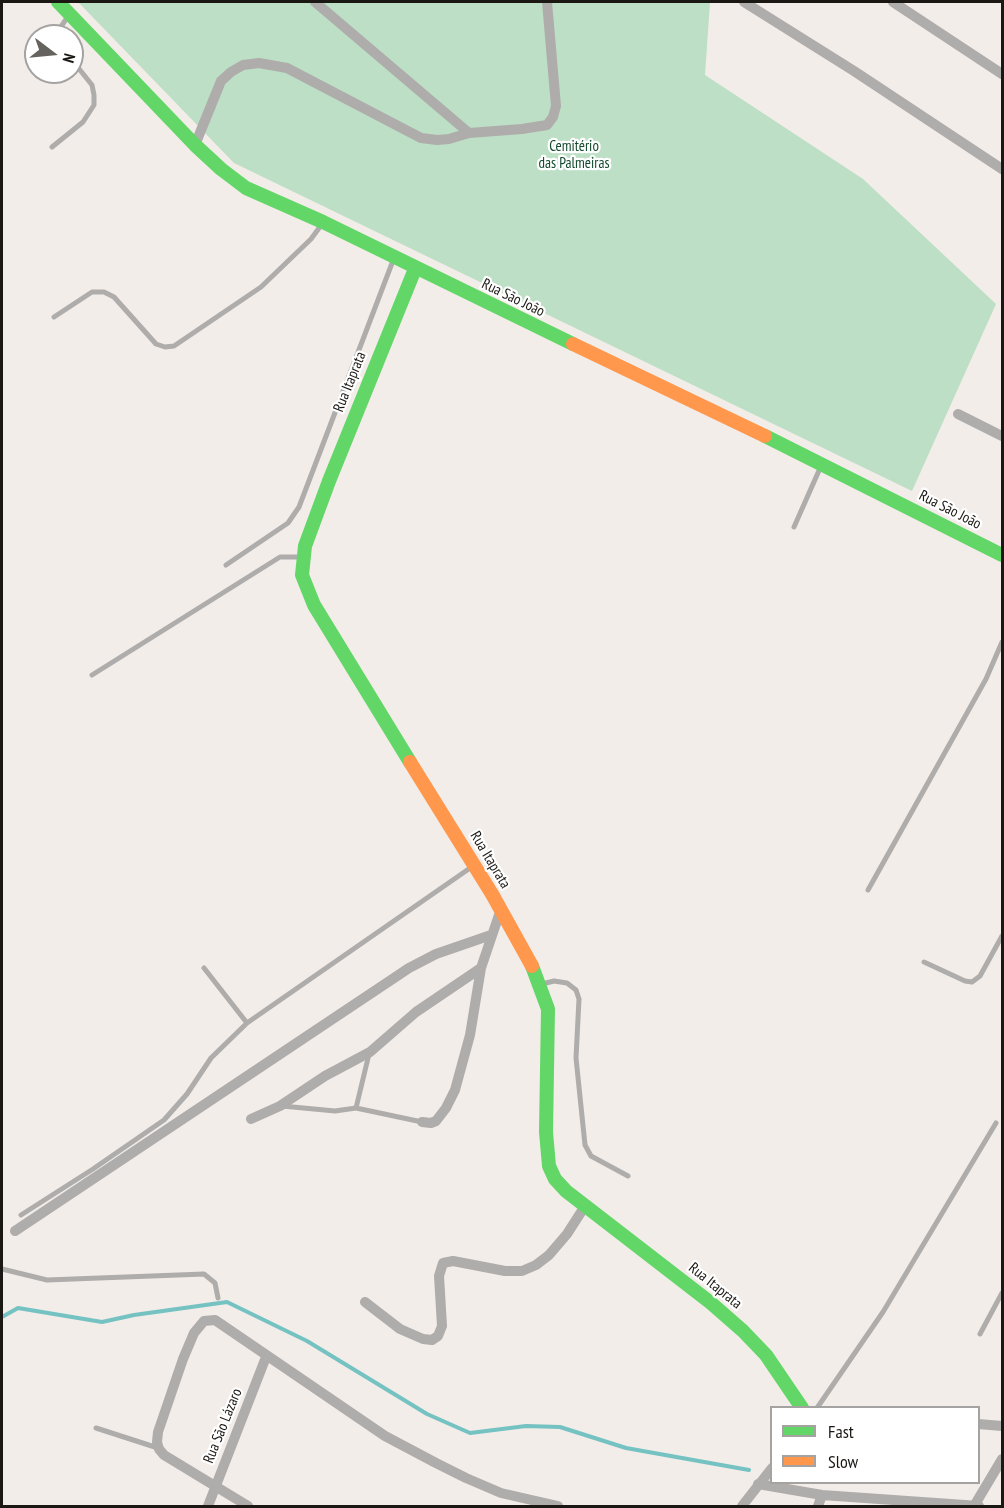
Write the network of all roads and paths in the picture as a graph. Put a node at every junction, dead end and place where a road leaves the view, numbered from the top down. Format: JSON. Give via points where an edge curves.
{"nodes":[{"id":1,"x":58,"y":2,"type":"edge"},
{"id":2,"x":315,"y":2,"type":"edge"},
{"id":3,"x":547,"y":2,"type":"edge"},
{"id":4,"x":744,"y":2,"type":"edge"},
{"id":5,"x":893,"y":2,"type":"edge"},
{"id":6,"x":70,"y":14,"type":"junction"},
{"id":7,"x":63,"y":24,"type":"edge"},
{"id":8,"x":1002,"y":74,"type":"edge"},
{"id":9,"x":84,"y":75,"type":"edge"},
{"id":10,"x":469,"y":133,"type":"junction"},
{"id":11,"x":195,"y":145,"type":"junction"},
{"id":12,"x":52,"y":147,"type":"dead end"},
{"id":13,"x":1002,"y":169,"type":"edge"},
{"id":14,"x":323,"y":222,"type":"junction"},
{"id":15,"x":394,"y":258,"type":"junction"},
{"id":16,"x":415,"y":269,"type":"junction"},
{"id":17,"x":54,"y":317,"type":"dead end"},
{"id":18,"x":958,"y":414,"type":"dead end"},
{"id":19,"x":1002,"y":436,"type":"edge"},
{"id":20,"x":821,"y":465,"type":"junction"},
{"id":21,"x":794,"y":526,"type":"dead end"},
{"id":22,"x":1002,"y":555,"type":"edge"},
{"id":23,"x":303,"y":557,"type":"junction"},
{"id":24,"x":226,"y":565,"type":"dead end"},
{"id":25,"x":1002,"y":642,"type":"edge"},
{"id":26,"x":92,"y":675,"type":"dead end"},
{"id":27,"x":474,"y":865,"type":"junction"},
{"id":28,"x":868,"y":890,"type":"dead end"},
{"id":29,"x":501,"y":909,"type":"junction"},
{"id":30,"x":491,"y":935,"type":"junction"},
{"id":31,"x":1002,"y":936,"type":"edge"},
{"id":32,"x":924,"y":962,"type":"dead end"},
{"id":33,"x":204,"y":968,"type":"dead end"},
{"id":34,"x":481,"y":968,"type":"junction"},
{"id":35,"x":540,"y":985,"type":"junction"},
{"id":36,"x":246,"y":1023,"type":"junction"},
{"id":37,"x":370,"y":1052,"type":"junction"},
{"id":38,"x":280,"y":1106,"type":"junction"},
{"id":39,"x":356,"y":1108,"type":"junction"},
{"id":40,"x":251,"y":1119,"type":"dead end"},
{"id":41,"x":422,"y":1122,"type":"joint"},
{"id":42,"x":996,"y":1123,"type":"dead end"},
{"id":43,"x":628,"y":1176,"type":"dead end"},
{"id":44,"x":585,"y":1206,"type":"junction"},
{"id":45,"x":21,"y":1215,"type":"dead end"},
{"id":46,"x":15,"y":1231,"type":"dead end"},
{"id":47,"x":2,"y":1269,"type":"edge"},
{"id":48,"x":1002,"y":1293,"type":"edge"},
{"id":49,"x":218,"y":1298,"type":"dead end"},
{"id":50,"x":365,"y":1302,"type":"dead end"},
{"id":51,"x":980,"y":1334,"type":"dead end"},
{"id":52,"x":266,"y":1357,"type":"junction"},
{"id":53,"x":801,"y":1406,"type":"edge"},
{"id":54,"x":818,"y":1406,"type":"edge"},
{"id":55,"x":980,"y":1424,"type":"edge"},
{"id":56,"x":1002,"y":1426,"type":"edge"},
{"id":57,"x":96,"y":1428,"type":"dead end"},
{"id":58,"x":162,"y":1452,"type":"junction"},
{"id":59,"x":1002,"y":1459,"type":"edge"},
{"id":60,"x":770,"y":1469,"type":"edge"},
{"id":61,"x":758,"y":1484,"type":"junction"},
{"id":62,"x":215,"y":1486,"type":"junction"},
{"id":63,"x":822,"y":1495,"type":"junction"},
{"id":64,"x":208,"y":1506,"type":"edge"},
{"id":65,"x":248,"y":1506,"type":"edge"},
{"id":66,"x":558,"y":1506,"type":"edge"},
{"id":67,"x":742,"y":1506,"type":"edge"},
{"id":68,"x":818,"y":1506,"type":"edge"},
{"id":69,"x":976,"y":1506,"type":"edge"}],
"edges":[{"from":1,"to":6,"type":"street","name":"Rua São João"},
{"from":2,"to":10,"type":"street"},
{"from":3,"to":10,"type":"street","via":[[556,106],[553,117],[536,127]]},
{"from":4,"to":13,"type":"street"},
{"from":5,"to":8,"type":"street"},
{"from":6,"to":7,"type":"lane"},
{"from":6,"to":11,"type":"street","name":"Rua São João"},
{"from":9,"to":12,"type":"lane","via":[[92,85],[94,105],[83,122]]},
{"from":10,"to":11,"type":"street","via":[[449,139],[421,138],[287,68],[259,63],[243,65],[221,81]]},
{"from":11,"to":14,"type":"street","name":"Rua São João","via":[[246,188]]},
{"from":14,"to":15,"type":"street","name":"Rua São João"},
{"from":14,"to":17,"type":"lane","via":[[311,239],[261,287],[174,346],[156,344],[114,297],[104,292],[92,292]]},
{"from":15,"to":16,"type":"street","name":"Rua São João"},
{"from":15,"to":24,"type":"lane","via":[[300,507],[288,523]]},
{"from":16,"to":20,"type":"street","name":"Rua São João"},
{"from":16,"to":23,"type":"street","name":"Rua Itaprata","via":[[346,436]]},
{"from":18,"to":19,"type":"street"},
{"from":20,"to":21,"type":"lane"},
{"from":20,"to":22,"type":"street","name":"Rua São João"},
{"from":23,"to":26,"type":"lane","via":[[280,557]]},
{"from":23,"to":27,"type":"street","name":"Rua Itaprata","via":[[302,576],[314,605]]},
{"from":25,"to":28,"type":"lane","via":[[986,679]]},
{"from":27,"to":29,"type":"street","name":"Rua Itaprata"},
{"from":27,"to":36,"type":"lane"},
{"from":29,"to":30,"type":"street"},
{"from":29,"to":35,"type":"street","name":"Rua Itaprata"},
{"from":30,"to":34,"type":"street"},
{"from":30,"to":46,"type":"street","via":[[409,968]]},
{"from":31,"to":32,"type":"lane","via":[[980,976],[972,982]]},
{"from":33,"to":36,"type":"lane"},
{"from":34,"to":37,"type":"street","via":[[424,1006]]},
{"from":34,"to":41,"type":"street","via":[[470,1035],[455,1090],[436,1121]]},
{"from":35,"to":43,"type":"lane","via":[[554,981],[567,983],[576,990],[576,1059],[585,1145],[591,1156]]},
{"from":35,"to":44,"type":"street","name":"Rua Itaprata","via":[[548,1009],[549,1166],[560,1185]]},
{"from":36,"to":45,"type":"lane","via":[[211,1058],[183,1100],[164,1120]]},
{"from":37,"to":38,"type":"street"},
{"from":37,"to":39,"type":"lane"},
{"from":38,"to":39,"type":"lane","via":[[335,1111]]},
{"from":38,"to":40,"type":"street"},
{"from":39,"to":41,"type":"lane"},
{"from":42,"to":54,"type":"lane","via":[[883,1312]]},
{"from":44,"to":50,"type":"street","via":[[549,1255],[522,1271],[443,1263],[439,1276],[442,1326],[432,1340],[400,1329]]},
{"from":44,"to":53,"type":"street","name":"Rua Itaprata","via":[[743,1331],[766,1355]]},
{"from":47,"to":49,"type":"lane","via":[[47,1280],[204,1274],[215,1283]]},
{"from":48,"to":51,"type":"lane"},
{"from":52,"to":58,"type":"street","via":[[214,1320],[204,1321],[194,1333],[158,1432]]},
{"from":52,"to":62,"type":"street","name":"Rua São Lázaro"},
{"from":52,"to":66,"type":"street","via":[[385,1436],[456,1473],[501,1493]]},
{"from":55,"to":56,"type":"street"},
{"from":57,"to":58,"type":"lane"},
{"from":58,"to":62,"type":"street"},
{"from":59,"to":69,"type":"street"},
{"from":60,"to":61,"type":"street"},
{"from":61,"to":63,"type":"street"},
{"from":61,"to":67,"type":"street"},
{"from":62,"to":64,"type":"street","name":"Rua São Lázaro"},
{"from":62,"to":65,"type":"street"},
{"from":63,"to":68,"type":"street"},
{"from":63,"to":69,"type":"street"}]}
